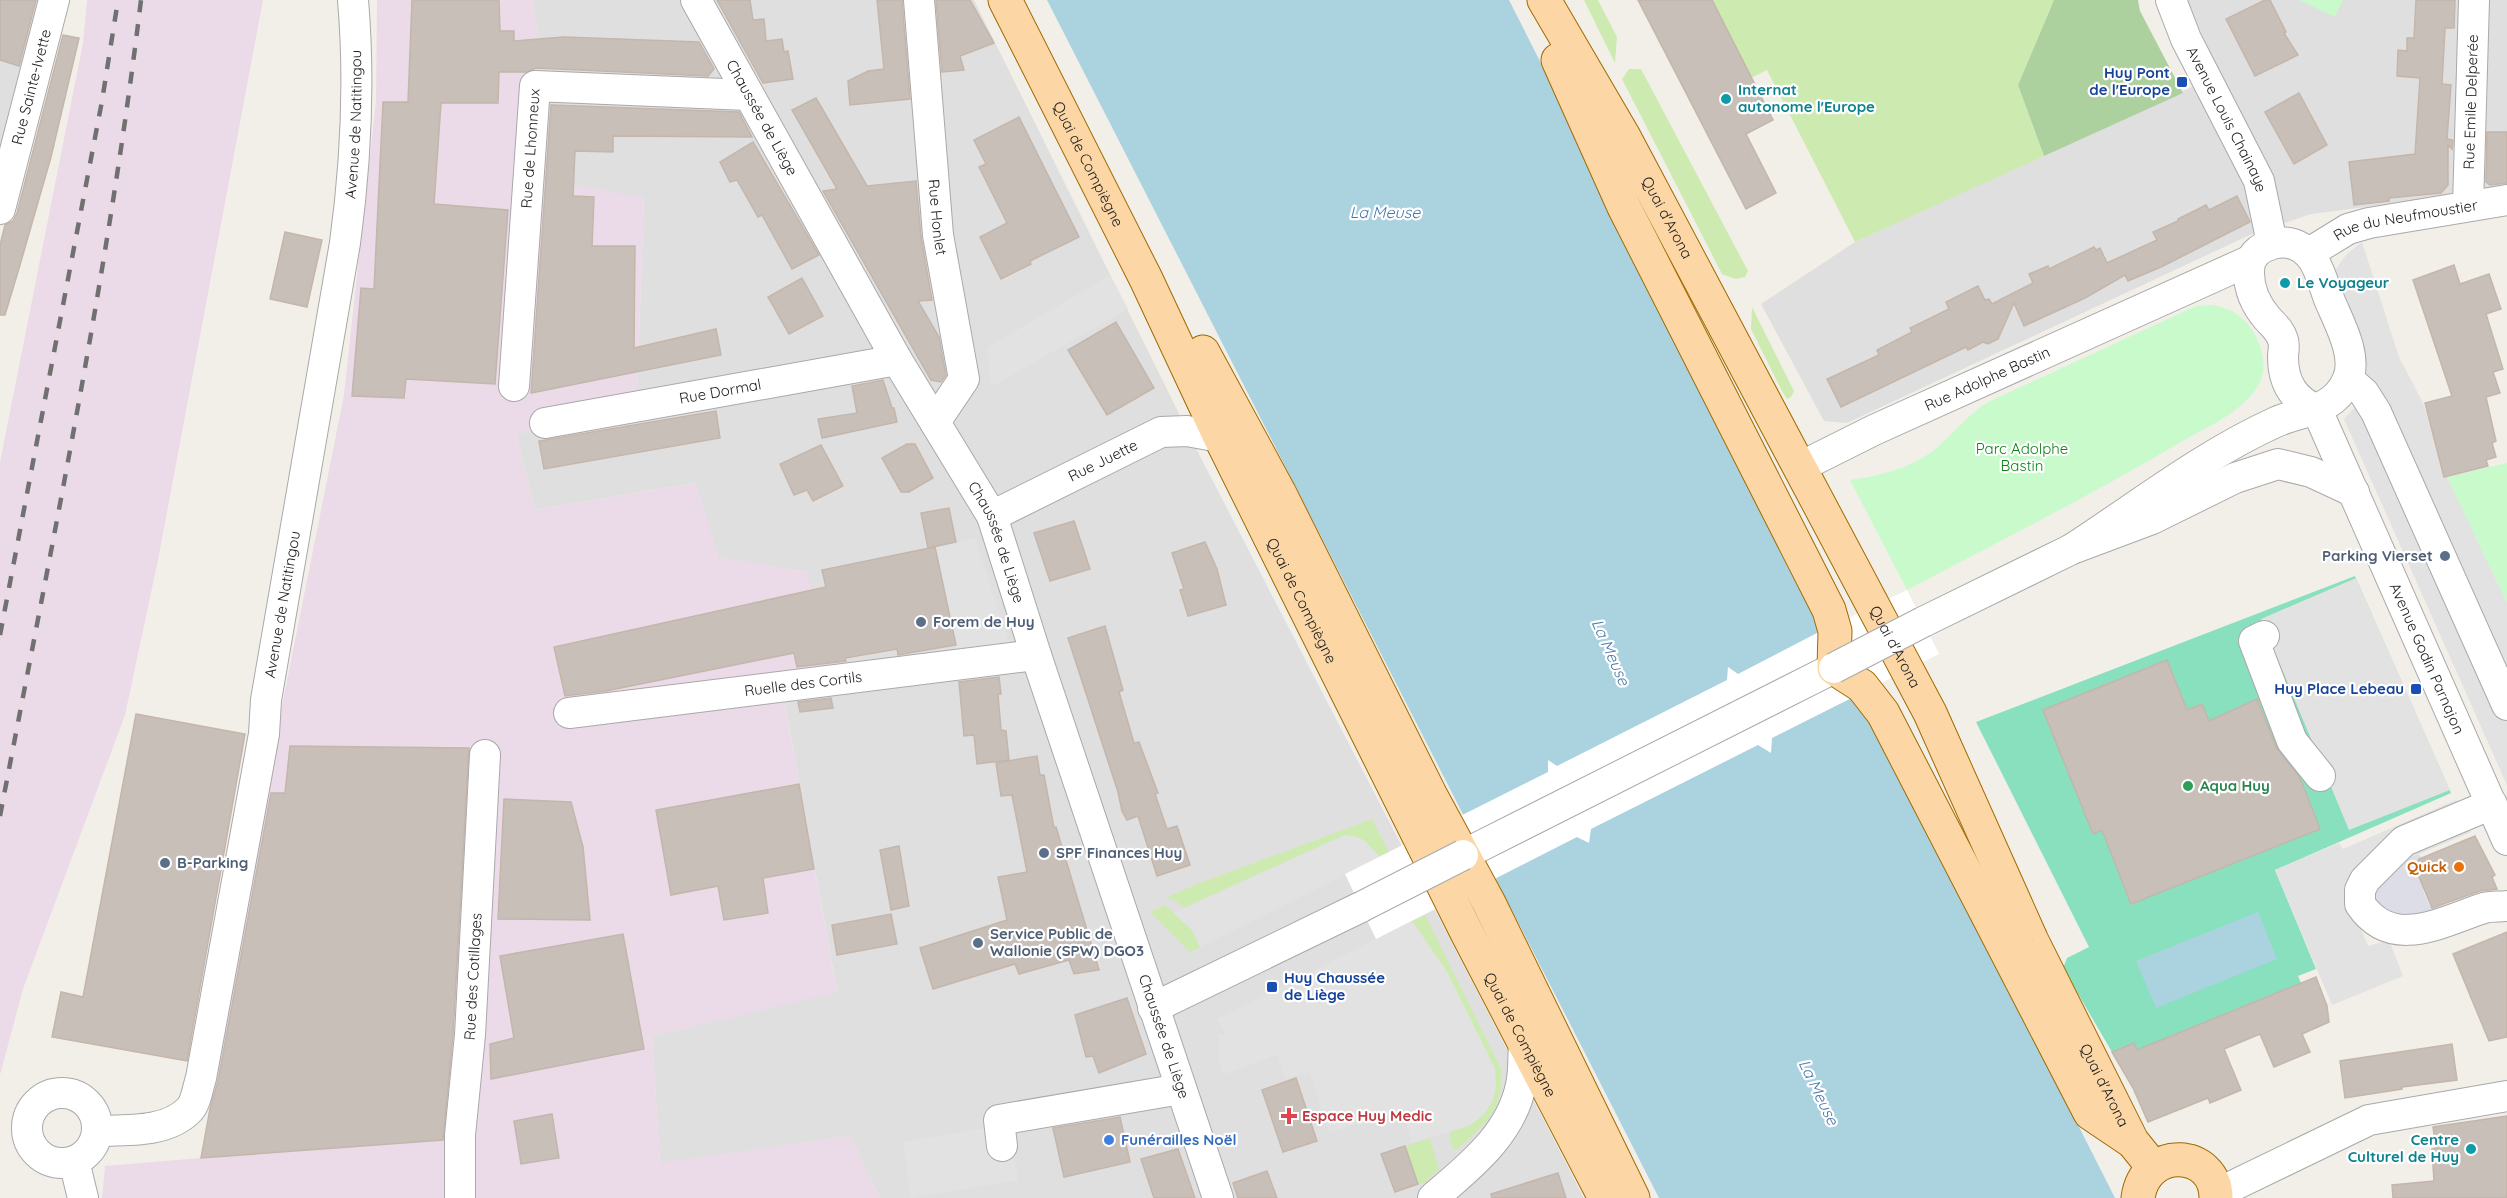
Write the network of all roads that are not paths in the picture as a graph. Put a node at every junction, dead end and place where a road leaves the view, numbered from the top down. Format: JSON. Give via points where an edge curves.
{"nodes":[{"id":1,"x":54,"y":0,"type":"edge"},
{"id":2,"x":353,"y":0,"type":"edge"},
{"id":3,"x":696,"y":0,"type":"edge"},
{"id":4,"x":920,"y":0,"type":"edge"},
{"id":5,"x":1005,"y":0,"type":"edge"},
{"id":6,"x":1536,"y":0,"type":"edge"},
{"id":7,"x":1544,"y":0,"type":"edge"},
{"id":8,"x":1563,"y":0,"type":"edge"},
{"id":9,"x":2171,"y":0,"type":"edge"},
{"id":10,"x":2474,"y":0,"type":"edge"},
{"id":11,"x":748,"y":95,"type":"junction"},
{"id":12,"x":1623,"y":135,"type":"junction"},
{"id":13,"x":2507,"y":200,"type":"edge"},
{"id":14,"x":2468,"y":206,"type":"junction"},
{"id":15,"x":0,"y":209,"type":"edge"},
{"id":16,"x":2260,"y":252,"type":"junction"},
{"id":17,"x":2309,"y":253,"type":"junction"},
{"id":18,"x":2178,"y":293,"type":"junction"},
{"id":19,"x":1154,"y":296,"type":"junction"},
{"id":20,"x":2254,"y":298,"type":"junction"},
{"id":21,"x":897,"y":360,"type":"junction"},
{"id":22,"x":2348,"y":379,"type":"junction"},
{"id":23,"x":2286,"y":381,"type":"junction"},
{"id":24,"x":514,"y":386,"type":"dead end"},
{"id":25,"x":2317,"y":410,"type":"junction"},
{"id":26,"x":935,"y":422,"type":"junction"},
{"id":27,"x":545,"y":423,"type":"dead end"},
{"id":28,"x":1220,"y":437,"type":"junction"},
{"id":29,"x":2238,"y":441,"type":"junction"},
{"id":30,"x":1800,"y":467,"type":"junction"},
{"id":31,"x":2354,"y":492,"type":"junction"},
{"id":32,"x":992,"y":516,"type":"junction"},
{"id":33,"x":2072,"y":549,"type":"junction"},
{"id":34,"x":2264,"y":636,"type":"dead end"},
{"id":35,"x":1036,"y":655,"type":"junction"},
{"id":36,"x":1834,"y":668,"type":"junction"},
{"id":37,"x":2507,"y":705,"type":"edge"},
{"id":38,"x":569,"y":712,"type":"dead end"},
{"id":39,"x":485,"y":755,"type":"dead end"},
{"id":40,"x":2320,"y":776,"type":"dead end"},
{"id":41,"x":2492,"y":804,"type":"junction"},
{"id":42,"x":2507,"y":840,"type":"edge"},
{"id":43,"x":1463,"y":855,"type":"junction"},
{"id":44,"x":2507,"y":906,"type":"edge"},
{"id":45,"x":1153,"y":1008,"type":"junction"},
{"id":46,"x":1524,"y":1043,"type":"junction"},
{"id":47,"x":1181,"y":1089,"type":"junction"},
{"id":48,"x":2507,"y":1096,"type":"edge"},
{"id":49,"x":97,"y":1131,"type":"junction"},
{"id":50,"x":2132,"y":1141,"type":"junction"},
{"id":51,"x":1002,"y":1146,"type":"dead end"},
{"id":52,"x":74,"y":1161,"type":"junction"},
{"id":53,"x":2153,"y":1167,"type":"junction"},
{"id":54,"x":2216,"y":1196,"type":"edge"},
{"id":55,"x":83,"y":1198,"type":"edge"},
{"id":56,"x":460,"y":1198,"type":"edge"},
{"id":57,"x":1218,"y":1198,"type":"edge"},
{"id":58,"x":1433,"y":1198,"type":"edge"},
{"id":59,"x":1605,"y":1198,"type":"edge"},
{"id":60,"x":1633,"y":1198,"type":"edge"},
{"id":61,"x":2138,"y":1198,"type":"edge"}],
"edges":[{"from":1,"to":15,"type":"street","name":"Rue Sainte-Ivette"},
{"from":2,"to":49,"type":"street","name":"Avenue de Natitingou","via":[[358,101],[345,243],[266,700],[264,734],[201,1078],[191,1108],[169,1123],[139,1130]]},
{"from":3,"to":11,"type":"street","name":"Chaussée de Liège"},
{"from":4,"to":26,"type":"street","name":"Rue Honlet","via":[[938,235],[964,380]]},
{"from":5,"to":19,"type":"main road","name":"Quai de Compiègne"},
{"from":6,"to":36,"type":"main road","via":[[1541,22],[1624,207],[1829,609],[1835,631]]},
{"from":7,"to":12,"type":"main road","name":"Quai d'Arona"},
{"from":8,"to":12,"type":"main road","name":"Quai d'Arona"},
{"from":9,"to":16,"type":"street","name":"Avenue Louis Chainaye","via":[[2186,39],[2259,181]]},
{"from":10,"to":14,"type":"street","name":"Rue Emile Delperée"},
{"from":11,"to":21,"type":"street","name":"Chaussée de Liège"},
{"from":11,"to":24,"type":"street","name":"Rue de Lhonneux","via":[[535,86]]},
{"from":12,"to":30,"type":"main road","name":"Quai d'Arona"},
{"from":13,"to":14,"type":"street","name":"Rue du Neufmoustier"},
{"from":14,"to":17,"type":"street","name":"Rue du Neufmoustier","via":[[2369,223],[2348,230]]},
{"from":16,"to":17,"type":"street","via":[[2290,243]]},
{"from":16,"to":18,"type":"street","name":"Rue Adolphe Bastin"},
{"from":16,"to":20,"type":"street","via":[[2249,282]]},
{"from":17,"to":22,"type":"street","via":[[2350,356]]},
{"from":18,"to":20,"type":"street","name":"Rue Adolphe Bastin"},
{"from":18,"to":30,"type":"street","name":"Rue Adolphe Bastin"},
{"from":19,"to":28,"type":"main road","name":"Quai de Compiègne"},
{"from":19,"to":43,"type":"main road","via":[[1182,314],[1279,492]]},
{"from":20,"to":23,"type":"street","via":[[2284,341]]},
{"from":21,"to":26,"type":"street","name":"Chaussée de Liège"},
{"from":21,"to":27,"type":"street","name":"Rue Dormal"},
{"from":22,"to":25,"type":"street","via":[[2338,396]]},
{"from":22,"to":37,"type":"street","via":[[2364,393],[2376,412]]},
{"from":23,"to":25,"type":"street","name":"Avenue Godin Parnajon","via":[[2303,403]]},
{"from":23,"to":29,"type":"street"},
{"from":25,"to":29,"type":"street","via":[[2278,421]]},
{"from":25,"to":31,"type":"street","name":"Avenue Godin Parnajon"},
{"from":26,"to":32,"type":"street","name":"Chaussée de Liège"},
{"from":28,"to":32,"type":"street","name":"Rue Juette","via":[[1187,431],[1161,432]]},
{"from":28,"to":46,"type":"main road","name":"Quai de Compiègne"},
{"from":29,"to":33,"type":"street"},
{"from":30,"to":50,"type":"main road","name":"Quai d'Arona","via":[[1930,713],[2032,940]]},
{"from":31,"to":33,"type":"street","via":[[2311,472],[2278,464],[2235,478],[2152,519]]},
{"from":31,"to":41,"type":"street","name":"Avenue Godin Parnajon"},
{"from":32,"to":35,"type":"street","name":"Chaussée de Liège"},
{"from":33,"to":36,"type":"street","bridge":true},
{"from":34,"to":40,"type":"street","via":[[2254,641],[2292,741]]},
{"from":35,"to":38,"type":"street","name":"Ruelle des Cortils"},
{"from":35,"to":45,"type":"street","name":"Chaussée de Liège"},
{"from":36,"to":43,"type":"street"},
{"from":36,"to":50,"type":"main road","via":[[1862,686],[1883,713],[2090,1113]]},
{"from":39,"to":56,"type":"street","name":"Rue des Cotillages","via":[[470,1035],[460,1135]]},
{"from":41,"to":42,"type":"street","name":"Avenue Godin Parnajon"},
{"from":41,"to":44,"type":"street","via":[[2404,841],[2365,880],[2360,904],[2374,920],[2417,930],[2486,907]]},
{"from":43,"to":45,"type":"street","bridge":true},
{"from":43,"to":60,"type":"main road"},
{"from":45,"to":47,"type":"street","name":"Chaussée de Liège"},
{"from":46,"to":58,"type":"street","via":[[1521,1085],[1510,1118],[1479,1159]]},
{"from":46,"to":59,"type":"main road","name":"Quai de Compiègne"},
{"from":47,"to":51,"type":"street","via":[[999,1120]]},
{"from":47,"to":57,"type":"street","name":"Chaussée de Liège"},
{"from":48,"to":54,"type":"street","via":[[2369,1120]]},
{"from":49,"to":52,"type":"street","via":[[86,1153]]},
{"from":49,"to":52,"type":"street","via":[[93,1112],[71,1094],[49,1096],[32,1109],[27,1130],[34,1150],[45,1159]]},
{"from":50,"to":53,"type":"main road","name":"Quai d'Arona"},
{"from":52,"to":55,"type":"street"},
{"from":53,"to":54,"type":"main road","via":[[2168,1160],[2185,1159],[2200,1166],[2211,1178]]},
{"from":53,"to":61,"type":"main road","via":[[2145,1176]]}]}
